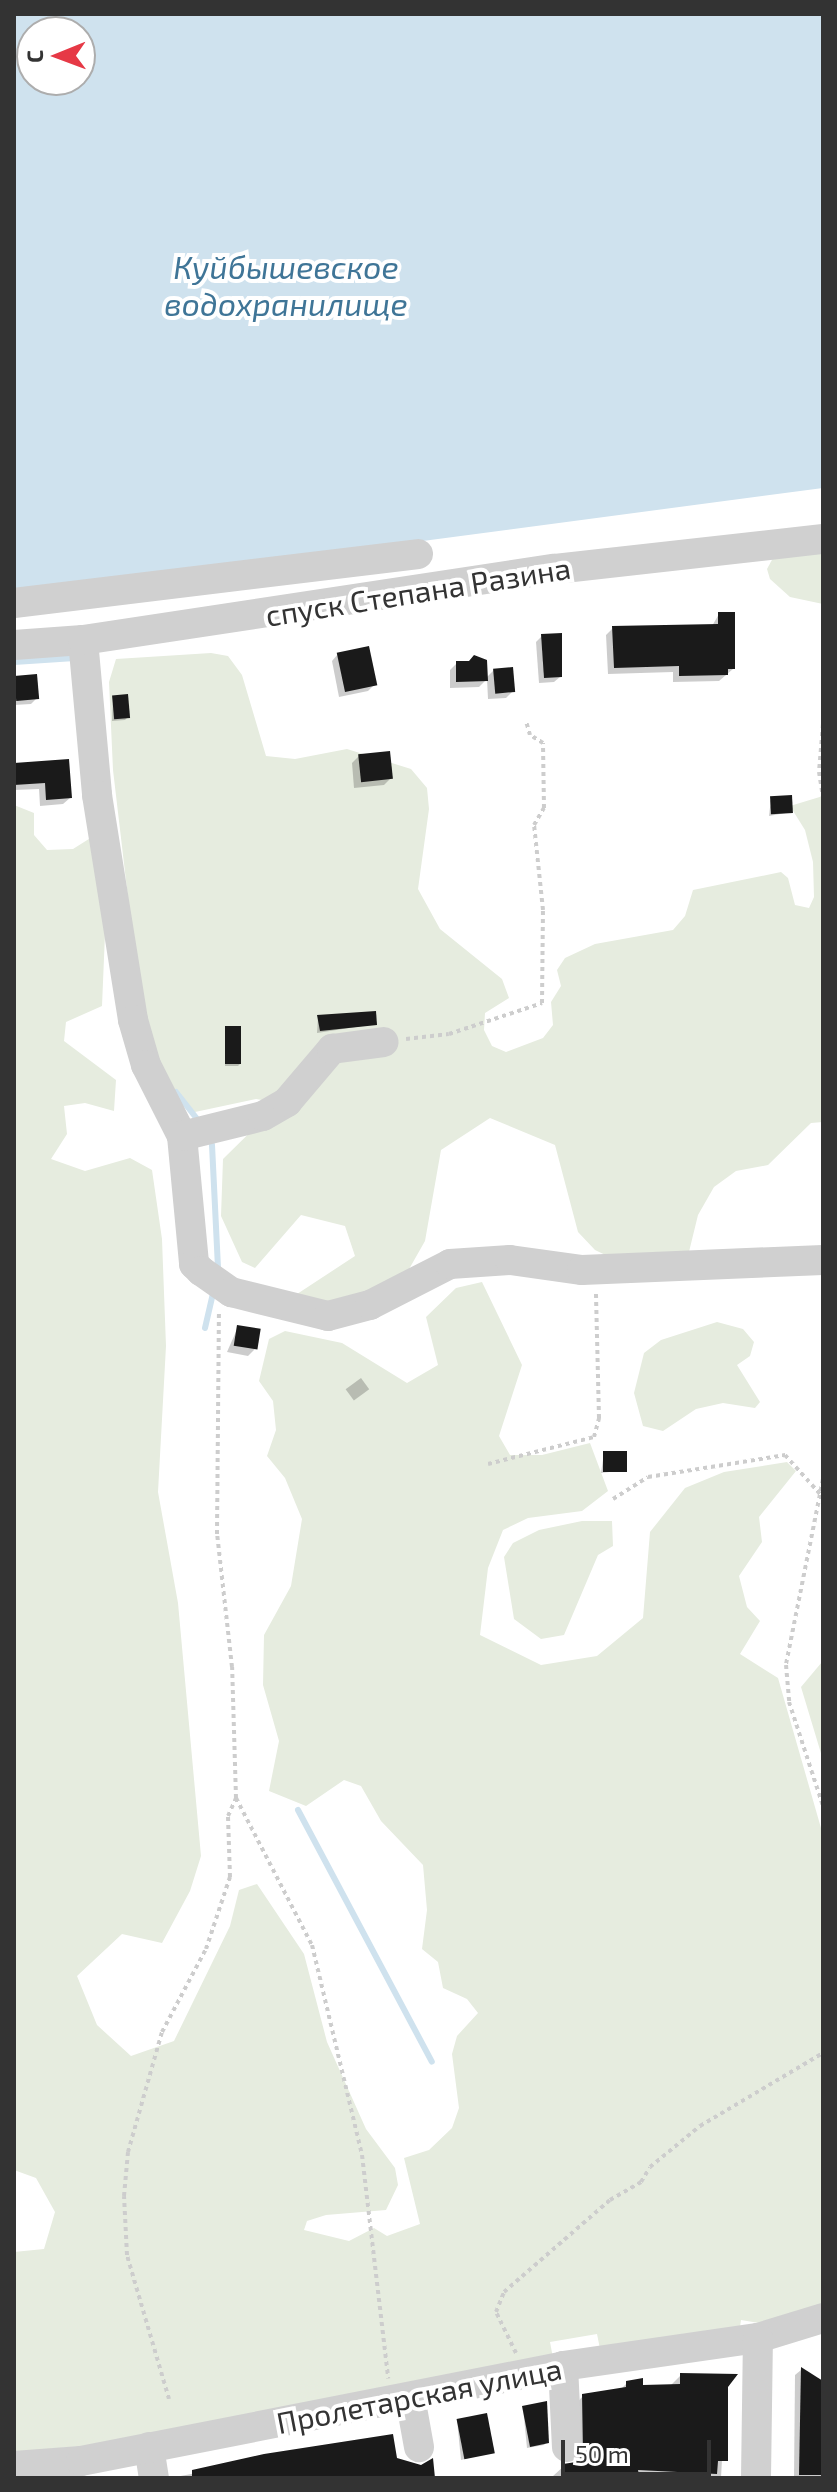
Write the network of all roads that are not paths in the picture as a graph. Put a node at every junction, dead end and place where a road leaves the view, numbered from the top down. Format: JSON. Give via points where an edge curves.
{"nodes":[{"id":1,"x":823,"y":539,"type":"edge"},
{"id":2,"x":418,"y":554,"type":"dead end"},
{"id":3,"x":14,"y":603,"type":"edge"},
{"id":4,"x":83,"y":640,"type":"junction"},
{"id":5,"x":14,"y":645,"type":"edge"},
{"id":6,"x":384,"y":1042,"type":"road end"},
{"id":7,"x":182,"y":1136,"type":"junction"},
{"id":8,"x":823,"y":1260,"type":"edge"},
{"id":9,"x":823,"y":2318,"type":"edge"},
{"id":10,"x":758,"y":2338,"type":"junction"},
{"id":11,"x":563,"y":2366,"type":"junction"},
{"id":12,"x":401,"y":2399,"type":"junction"},
{"id":13,"x":419,"y":2447,"type":"dead end"},
{"id":14,"x":567,"y":2447,"type":"dead end"},
{"id":15,"x":137,"y":2459,"type":"edge"},
{"id":16,"x":14,"y":2466,"type":"edge"},
{"id":17,"x":154,"y":2478,"type":"edge"},
{"id":18,"x":756,"y":2478,"type":"edge"}],
"edges":[{"from":1,"to":4,"type":"street","name":"спуск Степана Разина","via":[[555,569]]},
{"from":2,"to":3,"type":"street"},
{"from":4,"to":5,"type":"street","name":"спуск Степана Разина"},
{"from":4,"to":7,"type":"street","via":[[97,795],[133,1020],[146,1065]]},
{"from":6,"to":7,"type":"street","via":[[332,1049],[297,1092],[275,1109]]},
{"from":7,"to":8,"type":"street","via":[[194,1264],[227,1289],[328,1316],[370,1305],[450,1264],[510,1260],[596,1270]]},
{"from":9,"to":10,"type":"street","name":"Пролетарская улица"},
{"from":10,"to":11,"type":"street","name":"Пролетарская улица"},
{"from":10,"to":18,"type":"street"},
{"from":11,"to":12,"type":"street","name":"Пролетарская улица"},
{"from":11,"to":14,"type":"street"},
{"from":12,"to":13,"type":"street"},
{"from":12,"to":15,"type":"street","name":"Пролетарская улица"},
{"from":15,"to":16,"type":"street","name":"Пролетарская улица"},
{"from":15,"to":17,"type":"street"}]}
